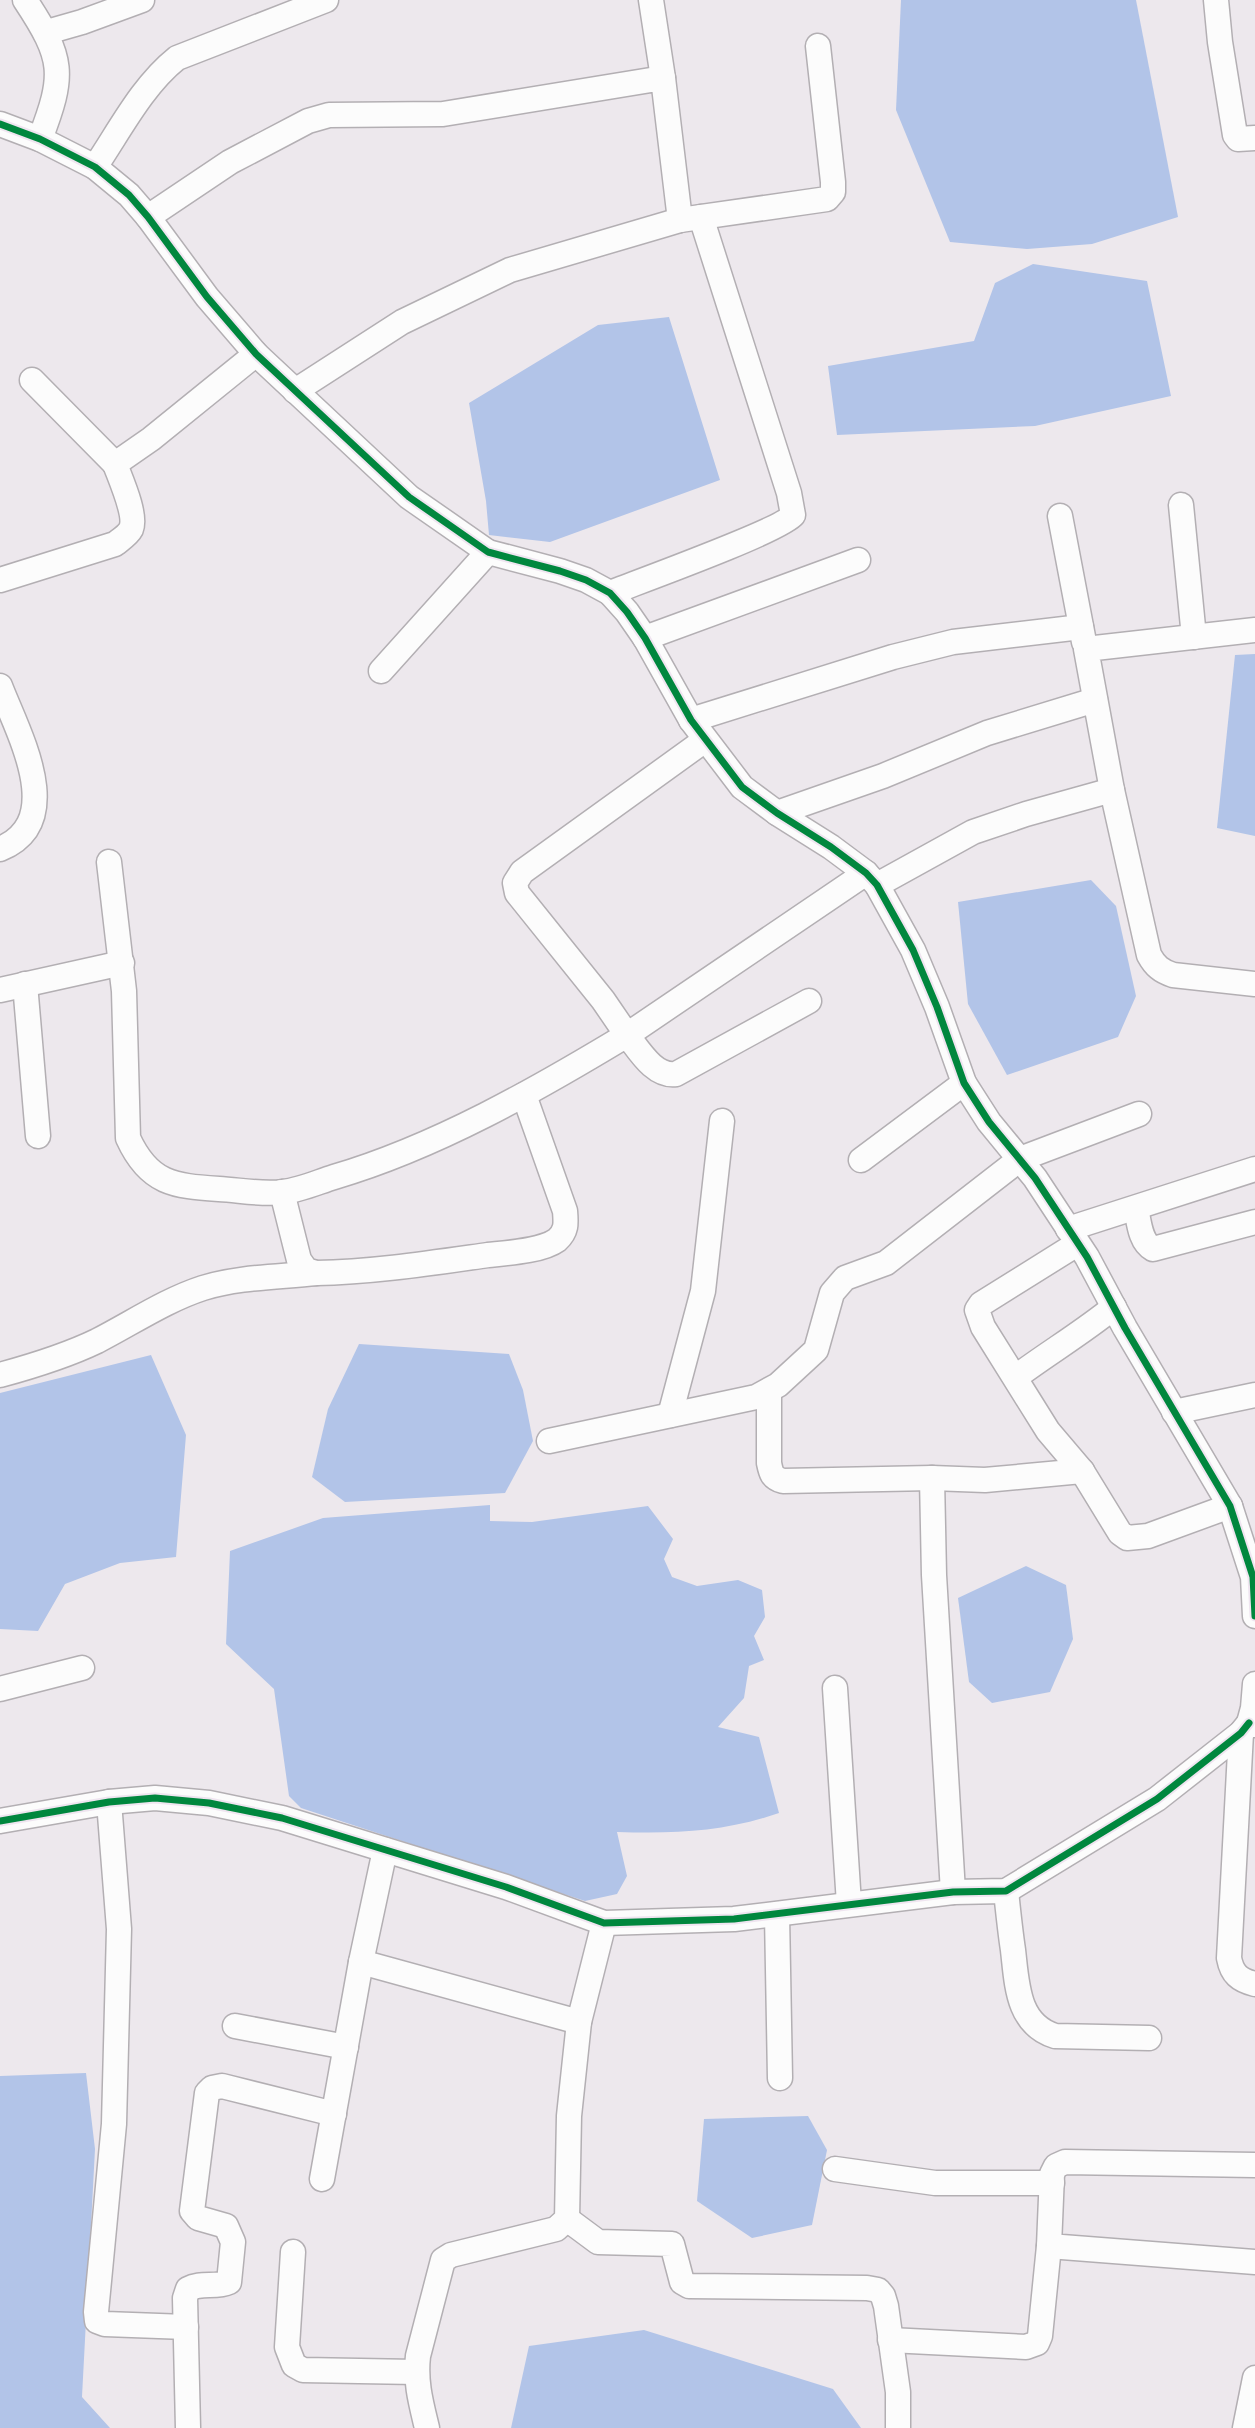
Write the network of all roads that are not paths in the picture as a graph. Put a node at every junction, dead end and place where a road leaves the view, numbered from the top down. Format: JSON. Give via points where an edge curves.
{"nodes":[{"id":1,"x":25,"y":0,"type":"edge"},
{"id":2,"x":142,"y":0,"type":"edge"},
{"id":3,"x":327,"y":0,"type":"edge"},
{"id":4,"x":652,"y":0,"type":"edge"},
{"id":5,"x":1216,"y":0,"type":"edge"},
{"id":6,"x":47,"y":32,"type":"junction"},
{"id":7,"x":818,"y":46,"type":"dead end"},
{"id":8,"x":663,"y":79,"type":"junction"},
{"id":9,"x":0,"y":124,"type":"edge"},
{"id":10,"x":1255,"y":138,"type":"edge"},
{"id":11,"x":40,"y":139,"type":"junction"},
{"id":12,"x":95,"y":167,"type":"junction"},
{"id":13,"x":148,"y":217,"type":"junction"},
{"id":14,"x":690,"y":218,"type":"junction"},
{"id":15,"x":256,"y":354,"type":"junction"},
{"id":16,"x":32,"y":380,"type":"dead end"},
{"id":17,"x":295,"y":391,"type":"junction"},
{"id":18,"x":115,"y":464,"type":"junction"},
{"id":19,"x":1181,"y":505,"type":"dead end"},
{"id":20,"x":1060,"y":516,"type":"dead end"},
{"id":21,"x":488,"y":552,"type":"junction"},
{"id":22,"x":859,"y":560,"type":"dead end"},
{"id":23,"x":0,"y":580,"type":"edge"},
{"id":24,"x":610,"y":593,"type":"junction"},
{"id":25,"x":1255,"y":630,"type":"edge"},
{"id":26,"x":1194,"y":637,"type":"junction"},
{"id":27,"x":645,"y":638,"type":"junction"},
{"id":28,"x":1083,"y":638,"type":"junction"},
{"id":29,"x":380,"y":671,"type":"dead end"},
{"id":30,"x":1095,"y":699,"type":"junction"},
{"id":31,"x":3,"y":701,"type":"edge"},
{"id":32,"x":698,"y":730,"type":"junction"},
{"id":33,"x":1112,"y":790,"type":"junction"},
{"id":34,"x":776,"y":813,"type":"junction"},
{"id":35,"x":0,"y":849,"type":"edge"},
{"id":36,"x":109,"y":862,"type":"dead end"},
{"id":37,"x":872,"y":879,"type":"junction"},
{"id":38,"x":122,"y":963,"type":"junction"},
{"id":39,"x":25,"y":984,"type":"junction"},
{"id":40,"x":1255,"y":984,"type":"edge"},
{"id":41,"x":0,"y":990,"type":"edge"},
{"id":42,"x":809,"y":1001,"type":"dead end"},
{"id":43,"x":627,"y":1035,"type":"junction"},
{"id":44,"x":964,"y":1083,"type":"junction"},
{"id":45,"x":524,"y":1095,"type":"junction"},
{"id":46,"x":1139,"y":1114,"type":"dead end"},
{"id":47,"x":722,"y":1121,"type":"dead end"},
{"id":48,"x":38,"y":1136,"type":"dead end"},
{"id":49,"x":1020,"y":1159,"type":"junction"},
{"id":50,"x":861,"y":1160,"type":"dead end"},
{"id":51,"x":1255,"y":1169,"type":"edge"},
{"id":52,"x":282,"y":1192,"type":"junction"},
{"id":53,"x":1136,"y":1208,"type":"junction"},
{"id":54,"x":1255,"y":1222,"type":"edge"},
{"id":55,"x":1073,"y":1236,"type":"junction"},
{"id":56,"x":316,"y":1273,"type":"junction"},
{"id":57,"x":1114,"y":1307,"type":"junction"},
{"id":58,"x":0,"y":1374,"type":"edge"},
{"id":59,"x":1016,"y":1377,"type":"junction"},
{"id":60,"x":769,"y":1391,"type":"junction"},
{"id":61,"x":1255,"y":1395,"type":"edge"},
{"id":62,"x":1174,"y":1412,"type":"junction"},
{"id":63,"x":670,"y":1415,"type":"junction"},
{"id":64,"x":549,"y":1441,"type":"dead end"},
{"id":65,"x":1082,"y":1471,"type":"junction"},
{"id":66,"x":932,"y":1478,"type":"junction"},
{"id":67,"x":1230,"y":1506,"type":"junction"},
{"id":68,"x":1254,"y":1577,"type":"edge"},
{"id":69,"x":1255,"y":1616,"type":"edge"},
{"id":70,"x":82,"y":1668,"type":"dead end"},
{"id":71,"x":1255,"y":1684,"type":"edge"},
{"id":72,"x":835,"y":1688,"type":"dead end"},
{"id":73,"x":0,"y":1689,"type":"edge"},
{"id":74,"x":1248,"y":1727,"type":"edge"},
{"id":75,"x":108,"y":1802,"type":"junction"},
{"id":76,"x":0,"y":1821,"type":"edge"},
{"id":77,"x":385,"y":1850,"type":"junction"},
{"id":78,"x":1006,"y":1891,"type":"junction"},
{"id":79,"x":953,"y":1892,"type":"junction"},
{"id":80,"x":849,"y":1904,"type":"junction"},
{"id":81,"x":776,"y":1915,"type":"junction"},
{"id":82,"x":604,"y":1923,"type":"junction"},
{"id":83,"x":361,"y":1962,"type":"junction"},
{"id":84,"x":1255,"y":1984,"type":"edge"},
{"id":85,"x":579,"y":2022,"type":"junction"},
{"id":86,"x":235,"y":2026,"type":"dead end"},
{"id":87,"x":1149,"y":2038,"type":"dead end"},
{"id":88,"x":346,"y":2047,"type":"junction"},
{"id":89,"x":780,"y":2078,"type":"dead end"},
{"id":90,"x":334,"y":2114,"type":"junction"},
{"id":91,"x":1255,"y":2165,"type":"edge"},
{"id":92,"x":835,"y":2169,"type":"dead end"},
{"id":93,"x":322,"y":2179,"type":"dead end"},
{"id":94,"x":1052,"y":2183,"type":"junction"},
{"id":95,"x":566,"y":2219,"type":"junction"},
{"id":96,"x":1049,"y":2246,"type":"junction"},
{"id":97,"x":293,"y":2252,"type":"dead end"},
{"id":98,"x":1255,"y":2262,"type":"edge"},
{"id":99,"x":186,"y":2327,"type":"junction"},
{"id":100,"x":890,"y":2340,"type":"junction"},
{"id":101,"x":416,"y":2372,"type":"junction"},
{"id":102,"x":1254,"y":2388,"type":"edge"},
{"id":103,"x":188,"y":2428,"type":"edge"},
{"id":104,"x":428,"y":2428,"type":"edge"},
{"id":105,"x":898,"y":2428,"type":"edge"},
{"id":106,"x":1245,"y":2428,"type":"edge"}],
"edges":[{"from":1,"to":6,"type":"street"},
{"from":2,"to":6,"type":"street"},
{"from":3,"to":12,"type":"street","via":[[177,58],[151,84]]},
{"from":4,"to":8,"type":"street"},
{"from":5,"to":10,"type":"street","via":[[1235,135],[1244,140]]},
{"from":6,"to":11,"type":"street","via":[[56,58],[57,82]]},
{"from":7,"to":14,"type":"street","via":[[833,182],[827,199]]},
{"from":8,"to":13,"type":"street","via":[[443,114],[329,115],[308,121],[230,162]]},
{"from":8,"to":14,"type":"street"},
{"from":9,"to":11,"type":"street"},
{"from":11,"to":12,"type":"street"},
{"from":12,"to":13,"type":"street"},
{"from":13,"to":15,"type":"street"},
{"from":14,"to":17,"type":"street","via":[[510,270],[402,322]]},
{"from":14,"to":24,"type":"street","via":[[793,515],[788,521]]},
{"from":15,"to":17,"type":"street"},
{"from":15,"to":18,"type":"street"},
{"from":16,"to":18,"type":"street"},
{"from":17,"to":21,"type":"street","via":[[409,498]]},
{"from":18,"to":23,"type":"street","via":[[133,518],[125,537]]},
{"from":19,"to":26,"type":"street"},
{"from":20,"to":28,"type":"street"},
{"from":21,"to":24,"type":"street","via":[[560,571]]},
{"from":21,"to":29,"type":"street"},
{"from":22,"to":27,"type":"street"},
{"from":24,"to":27,"type":"street"},
{"from":25,"to":26,"type":"street"},
{"from":26,"to":28,"type":"street"},
{"from":27,"to":32,"type":"street"},
{"from":28,"to":30,"type":"street"},
{"from":28,"to":32,"type":"street","via":[[953,642],[893,657]]},
{"from":30,"to":33,"type":"street"},
{"from":30,"to":34,"type":"street","via":[[987,733]]},
{"from":31,"to":35,"type":"street","via":[[35,779],[36,803],[21,836]]},
{"from":32,"to":34,"type":"street","via":[[742,787]]},
{"from":32,"to":43,"type":"street","via":[[522,872],[515,883],[517,893]]},
{"from":33,"to":37,"type":"street","via":[[973,832]]},
{"from":33,"to":40,"type":"street","via":[[1154,964],[1174,975]]},
{"from":34,"to":37,"type":"street"},
{"from":36,"to":38,"type":"street"},
{"from":37,"to":43,"type":"street"},
{"from":37,"to":44,"type":"street","via":[[913,950]]},
{"from":38,"to":39,"type":"street"},
{"from":38,"to":52,"type":"street","via":[[128,1139],[135,1152],[160,1178],[179,1187]]},
{"from":39,"to":41,"type":"street"},
{"from":39,"to":48,"type":"street"},
{"from":42,"to":43,"type":"street","via":[[676,1074],[653,1067]]},
{"from":43,"to":45,"type":"street"},
{"from":44,"to":49,"type":"street"},
{"from":44,"to":50,"type":"street"},
{"from":45,"to":52,"type":"street","via":[[394,1157]]},
{"from":45,"to":56,"type":"street","via":[[565,1211],[567,1227],[560,1237],[518,1251],[444,1262]]},
{"from":46,"to":49,"type":"street"},
{"from":47,"to":63,"type":"street","via":[[703,1291]]},
{"from":49,"to":55,"type":"street"},
{"from":49,"to":60,"type":"street","via":[[887,1263],[855,1272],[838,1284],[817,1350]]},
{"from":51,"to":53,"type":"street"},
{"from":52,"to":56,"type":"street","via":[[299,1260],[306,1270]]},
{"from":53,"to":54,"type":"street","via":[[1143,1239],[1153,1249]]},
{"from":53,"to":55,"type":"street"},
{"from":55,"to":57,"type":"street"},
{"from":55,"to":59,"type":"street","via":[[977,1310]]},
{"from":56,"to":58,"type":"street","via":[[205,1288],[95,1342]]},
{"from":57,"to":59,"type":"street"},
{"from":57,"to":62,"type":"street"},
{"from":59,"to":65,"type":"street","via":[[1048,1431]]},
{"from":60,"to":63,"type":"street"},
{"from":60,"to":66,"type":"street","via":[[769,1463],[775,1478]]},
{"from":61,"to":62,"type":"street"},
{"from":62,"to":67,"type":"street"},
{"from":63,"to":64,"type":"street"},
{"from":65,"to":66,"type":"street","via":[[985,1480]]},
{"from":65,"to":67,"type":"street","via":[[1127,1538],[1148,1536]]},
{"from":66,"to":79,"type":"street"},
{"from":67,"to":68,"type":"street"},
{"from":68,"to":69,"type":"street"},
{"from":70,"to":73,"type":"street"},
{"from":71,"to":74,"type":"street"},
{"from":72,"to":80,"type":"street"},
{"from":74,"to":78,"type":"street","via":[[1157,1799]]},
{"from":74,"to":84,"type":"street","via":[[1229,1958],[1231,1970]]},
{"from":75,"to":76,"type":"street"},
{"from":75,"to":77,"type":"street","via":[[155,1798],[209,1803],[282,1818]]},
{"from":75,"to":99,"type":"street","via":[[119,1929],[114,2124],[97,2321]]},
{"from":77,"to":82,"type":"street"},
{"from":77,"to":83,"type":"street"},
{"from":78,"to":79,"type":"street"},
{"from":78,"to":87,"type":"street","via":[[1018,1996],[1032,2022],[1055,2036]]},
{"from":79,"to":80,"type":"street"},
{"from":80,"to":81,"type":"street"},
{"from":81,"to":82,"type":"street"},
{"from":81,"to":89,"type":"street"},
{"from":82,"to":85,"type":"street"},
{"from":83,"to":85,"type":"street"},
{"from":83,"to":88,"type":"street"},
{"from":85,"to":95,"type":"street","via":[[569,2116]]},
{"from":86,"to":88,"type":"street"},
{"from":88,"to":90,"type":"street"},
{"from":90,"to":93,"type":"street"},
{"from":90,"to":99,"type":"street","via":[[222,2086],[207,2093],[192,2211],[198,2218],[226,2226],[233,2252],[229,2281],[188,2289]]},
{"from":91,"to":94,"type":"street","via":[[1065,2162],[1056,2166]]},
{"from":92,"to":94,"type":"street","via":[[935,2183]]},
{"from":94,"to":96,"type":"street"},
{"from":95,"to":100,"type":"street","via":[[598,2242],[672,2244],[682,2282],[689,2286],[878,2290]]},
{"from":95,"to":101,"type":"street","via":[[556,2229],[443,2260]]},
{"from":96,"to":98,"type":"street"},
{"from":96,"to":100,"type":"street","via":[[1037,2343],[1026,2347]]},
{"from":97,"to":101,"type":"street","via":[[287,2347],[294,2365],[303,2370]]},
{"from":99,"to":103,"type":"street"},
{"from":100,"to":105,"type":"street"},
{"from":101,"to":104,"type":"street"},
{"from":102,"to":106,"type":"street"}]}
